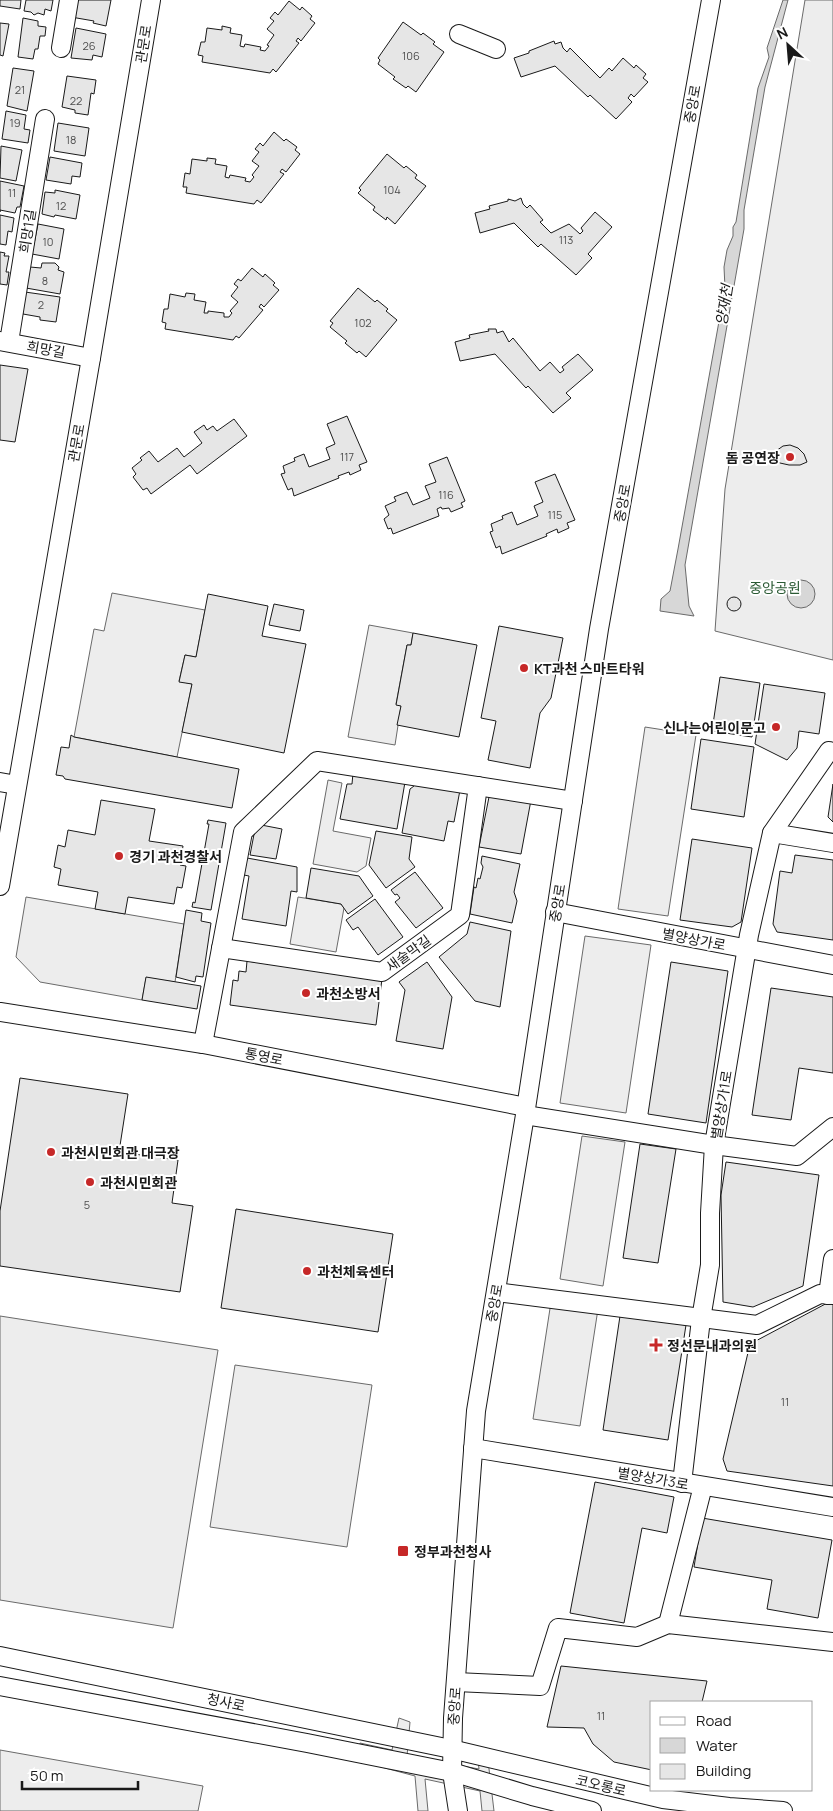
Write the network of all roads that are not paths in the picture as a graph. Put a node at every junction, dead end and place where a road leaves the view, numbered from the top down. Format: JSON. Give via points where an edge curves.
{"nodes":[{"id":1,"x":69,"y":0,"type":"edge"},
{"id":2,"x":151,"y":0,"type":"edge"},
{"id":3,"x":711,"y":0,"type":"edge"},
{"id":4,"x":459,"y":34,"type":"dead end"},
{"id":5,"x":60,"y":48,"type":"dead end"},
{"id":6,"x":496,"y":49,"type":"dead end"},
{"id":7,"x":45,"y":119,"type":"dead end"},
{"id":8,"x":4,"y":342,"type":"edge"},
{"id":9,"x":91,"y":358,"type":"junction"},
{"id":10,"x":833,"y":752,"type":"edge"},
{"id":11,"x":8,"y":783,"type":"edge"},
{"id":12,"x":478,"y":786,"type":"junction"},
{"id":13,"x":573,"y":801,"type":"junction"},
{"id":14,"x":772,"y":833,"type":"junction"},
{"id":15,"x":833,"y":842,"type":"edge"},
{"id":16,"x":0,"y":886,"type":"edge"},
{"id":17,"x":555,"y":912,"type":"junction"},
{"id":18,"x":220,"y":948,"type":"junction"},
{"id":19,"x":747,"y":950,"type":"junction"},
{"id":20,"x":833,"y":965,"type":"edge"},
{"id":21,"x":0,"y":1012,"type":"edge"},
{"id":22,"x":203,"y":1044,"type":"junction"},
{"id":23,"x":526,"y":1111,"type":"junction"},
{"id":24,"x":833,"y":1127,"type":"edge"},
{"id":25,"x":714,"y":1145,"type":"junction"},
{"id":26,"x":833,"y":1258,"type":"edge"},
{"id":27,"x":496,"y":1292,"type":"junction"},
{"id":28,"x":830,"y":1295,"type":"edge"},
{"id":29,"x":701,"y":1319,"type":"junction"},
{"id":30,"x":473,"y":1448,"type":"junction"},
{"id":31,"x":682,"y":1483,"type":"junction"},
{"id":32,"x":703,"y":1486,"type":"junction"},
{"id":33,"x":833,"y":1507,"type":"edge"},
{"id":34,"x":668,"y":1624,"type":"junction"},
{"id":35,"x":833,"y":1642,"type":"edge"},
{"id":36,"x":0,"y":1656,"type":"edge"},
{"id":37,"x":456,"y":1682,"type":"junction"},
{"id":38,"x":0,"y":1686,"type":"edge"},
{"id":39,"x":452,"y":1749,"type":"junction"},
{"id":40,"x":452,"y":1772,"type":"junction"},
{"id":41,"x":458,"y":1811,"type":"edge"},
{"id":42,"x":592,"y":1811,"type":"edge"},
{"id":43,"x":783,"y":1811,"type":"edge"}],
"edges":[{"from":1,"to":5,"type":"street"},
{"from":2,"to":9,"type":"street","name":"관문로"},
{"from":3,"to":13,"type":"street","name":"중앙로","via":[[599,629]]},
{"from":4,"to":6,"type":"street"},
{"from":7,"to":8,"type":"street","name":"희망1길"},
{"from":8,"to":9,"type":"street","name":"희망길"},
{"from":9,"to":11,"type":"street","name":"관문로"},
{"from":10,"to":14,"type":"street","name":"별양상가1로","via":[[829,751]]},
{"from":11,"to":16,"type":"street","name":"관문로"},
{"from":12,"to":13,"type":"street"},
{"from":12,"to":18,"type":"street","via":[[317,761],[243,832]]},
{"from":12,"to":18,"type":"street","name":"새술막길","via":[[460,915],[382,972]]},
{"from":13,"to":17,"type":"street","name":"중앙로"},
{"from":14,"to":15,"type":"street"},
{"from":14,"to":19,"type":"street","name":"별양상가1로"},
{"from":17,"to":19,"type":"street","name":"별양상가로"},
{"from":17,"to":23,"type":"street","name":"중앙로"},
{"from":18,"to":22,"type":"street"},
{"from":19,"to":20,"type":"street","name":"별양상가로"},
{"from":19,"to":25,"type":"street","name":"별양상가1로"},
{"from":21,"to":22,"type":"street","name":"통영로"},
{"from":22,"to":23,"type":"street","name":"통영로"},
{"from":23,"to":25,"type":"street","name":"통영로"},
{"from":23,"to":27,"type":"street","name":"중앙로"},
{"from":24,"to":25,"type":"street","name":"통영로","via":[[797,1156]]},
{"from":25,"to":29,"type":"street","name":"별양상가1로","via":[[710,1265]]},
{"from":26,"to":28,"type":"street"},
{"from":27,"to":29,"type":"street"},
{"from":27,"to":30,"type":"street","name":"중앙로","via":[[476,1410]]},
{"from":28,"to":29,"type":"street","via":[[820,1294],[757,1324]]},
{"from":29,"to":31,"type":"street","name":"별양상가1로"},
{"from":30,"to":31,"type":"street","name":"별양상가3로"},
{"from":30,"to":37,"type":"street","name":"중앙로"},
{"from":31,"to":32,"type":"street","name":"별양상가3로"},
{"from":32,"to":33,"type":"street","name":"별양상가3로"},
{"from":32,"to":34,"type":"street"},
{"from":34,"to":35,"type":"street"},
{"from":34,"to":37,"type":"street","via":[[637,1638],[558,1628],[540,1686]]},
{"from":36,"to":39,"type":"street","name":"청사로"},
{"from":37,"to":39,"type":"street","name":"중앙로"},
{"from":38,"to":40,"type":"street","name":"청사로"},
{"from":39,"to":40,"type":"street","name":"중앙로"},
{"from":39,"to":43,"type":"street","name":"코오롱로","via":[[663,1798]]},
{"from":40,"to":41,"type":"street","name":"중앙로"},
{"from":40,"to":42,"type":"street","name":"청사로"}]}
